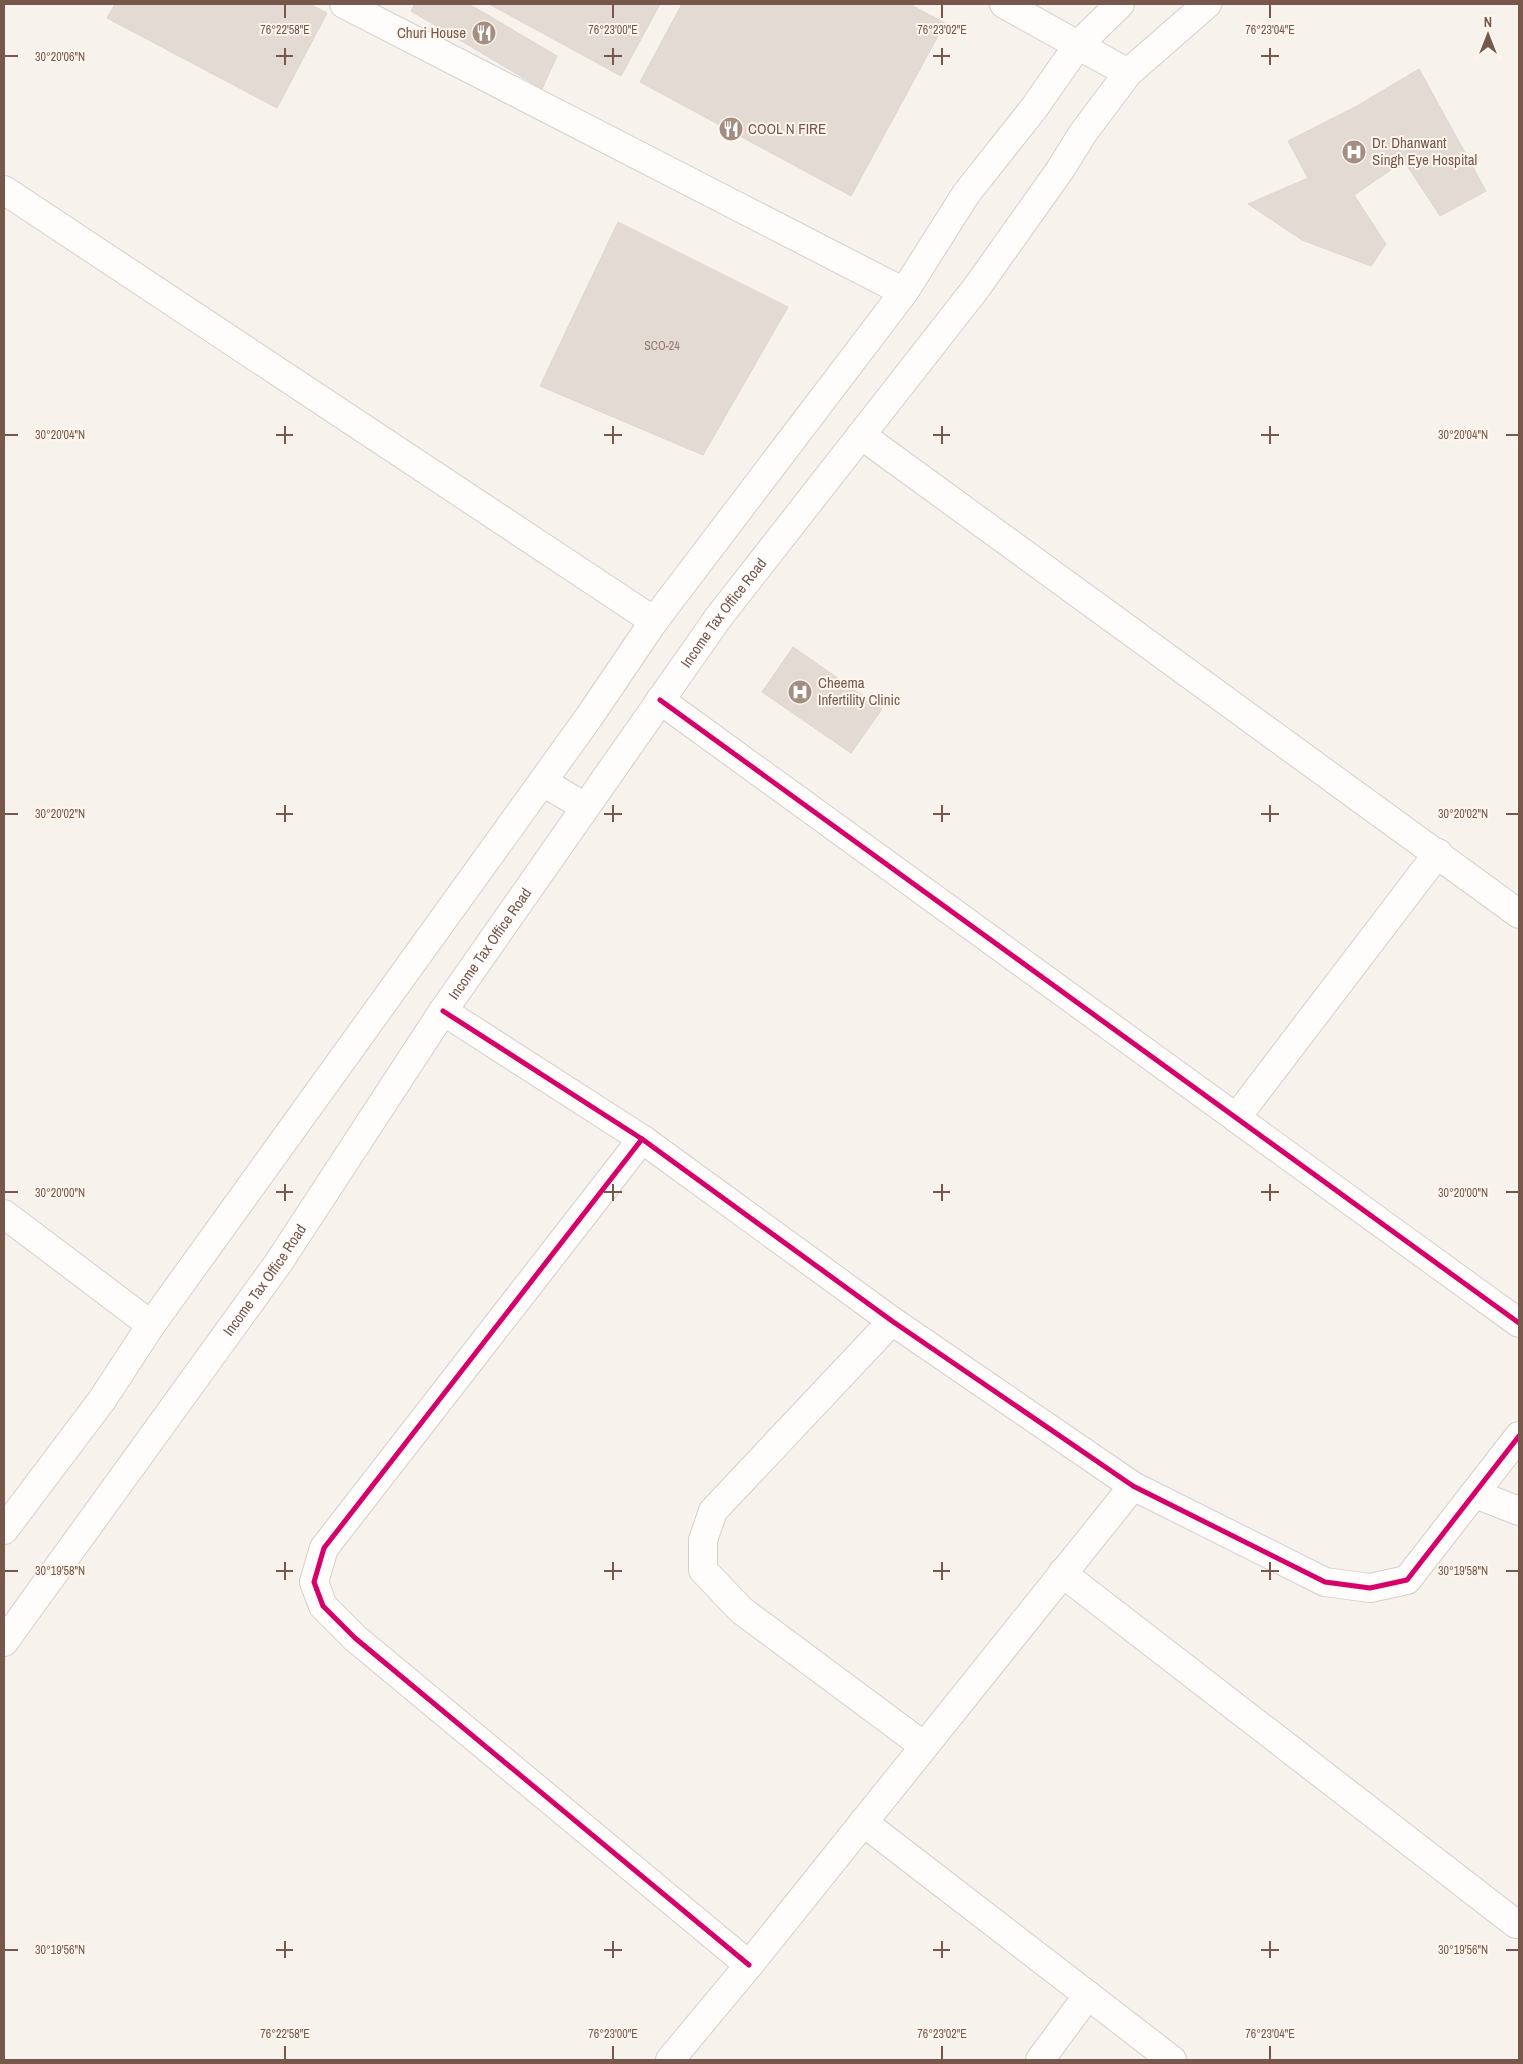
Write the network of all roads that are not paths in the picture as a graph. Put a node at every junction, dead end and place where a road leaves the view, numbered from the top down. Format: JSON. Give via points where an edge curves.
{"nodes":[{"id":1,"x":344,"y":4,"type":"edge"},
{"id":2,"x":1004,"y":4,"type":"edge"},
{"id":3,"x":1120,"y":4,"type":"edge"},
{"id":4,"x":1206,"y":4,"type":"edge"},
{"id":5,"x":1078,"y":45,"type":"junction"},
{"id":6,"x":1128,"y":73,"type":"junction"},
{"id":7,"x":4,"y":190,"type":"edge"},
{"id":8,"x":904,"y":292,"type":"junction"},
{"id":9,"x":861,"y":435,"type":"junction"},
{"id":10,"x":654,"y":621,"type":"junction"},
{"id":11,"x":660,"y":700,"type":"junction"},
{"id":12,"x":543,"y":782,"type":"junction"},
{"id":13,"x":585,"y":807,"type":"junction"},
{"id":14,"x":1438,"y":853,"type":"junction"},
{"id":15,"x":1519,"y":914,"type":"edge"},
{"id":16,"x":443,"y":1010,"type":"junction"},
{"id":17,"x":1236,"y":1118,"type":"junction"},
{"id":18,"x":642,"y":1139,"type":"junction"},
{"id":19,"x":4,"y":1214,"type":"edge"},
{"id":20,"x":892,"y":1321,"type":"junction"},
{"id":21,"x":1519,"y":1323,"type":"edge"},
{"id":22,"x":151,"y":1325,"type":"junction"},
{"id":23,"x":1519,"y":1436,"type":"edge"},
{"id":24,"x":1133,"y":1486,"type":"junction"},
{"id":25,"x":1476,"y":1494,"type":"junction"},
{"id":26,"x":1519,"y":1511,"type":"edge"},
{"id":27,"x":4,"y":1530,"type":"edge"},
{"id":28,"x":1062,"y":1573,"type":"junction"},
{"id":29,"x":4,"y":1642,"type":"edge"},
{"id":30,"x":924,"y":1746,"type":"junction"},
{"id":31,"x":863,"y":1822,"type":"junction"},
{"id":32,"x":1516,"y":1924,"type":"dead end"},
{"id":33,"x":750,"y":1965,"type":"junction"},
{"id":34,"x":1088,"y":1995,"type":"junction"},
{"id":35,"x":670,"y":2060,"type":"edge"},
{"id":36,"x":1040,"y":2060,"type":"edge"},
{"id":37,"x":1172,"y":2060,"type":"edge"}],
"edges":[{"from":1,"to":8,"type":"street"},
{"from":2,"to":5,"type":"street"},
{"from":3,"to":5,"type":"street"},
{"from":4,"to":6,"type":"street","name":"Income Tax Office Road"},
{"from":5,"to":6,"type":"street"},
{"from":5,"to":8,"type":"street","via":[[1034,108],[966,194]]},
{"from":6,"to":9,"type":"street","name":"Income Tax Office Road","via":[[977,287]]},
{"from":7,"to":10,"type":"street"},
{"from":8,"to":10,"type":"street"},
{"from":9,"to":11,"type":"street","name":"Income Tax Office Road","via":[[718,618]]},
{"from":9,"to":14,"type":"street"},
{"from":10,"to":12,"type":"street"},
{"from":11,"to":13,"type":"street","name":"Income Tax Office Road"},
{"from":11,"to":17,"type":"street"},
{"from":12,"to":13,"type":"street"},
{"from":12,"to":22,"type":"street"},
{"from":13,"to":16,"type":"street","name":"Income Tax Office Road"},
{"from":14,"to":15,"type":"street"},
{"from":14,"to":17,"type":"street"},
{"from":16,"to":18,"type":"street"},
{"from":16,"to":29,"type":"street","name":"Income Tax Office Road","via":[[279,1262]]},
{"from":17,"to":21,"type":"street"},
{"from":18,"to":20,"type":"street"},
{"from":18,"to":33,"type":"street","via":[[324,1548],[314,1582],[323,1606],[355,1638]]},
{"from":19,"to":22,"type":"street"},
{"from":20,"to":24,"type":"street"},
{"from":20,"to":30,"type":"street","via":[[713,1512],[703,1540],[703,1570],[741,1610]]},
{"from":22,"to":27,"type":"street","via":[[102,1400]]},
{"from":23,"to":25,"type":"street"},
{"from":24,"to":25,"type":"street","via":[[1325,1582],[1370,1588],[1408,1580]]},
{"from":24,"to":28,"type":"street"},
{"from":25,"to":26,"type":"street"},
{"from":28,"to":30,"type":"street"},
{"from":28,"to":32,"type":"street"},
{"from":30,"to":31,"type":"street"},
{"from":31,"to":33,"type":"street"},
{"from":31,"to":34,"type":"street"},
{"from":33,"to":35,"type":"street"},
{"from":34,"to":36,"type":"street"},
{"from":34,"to":37,"type":"street"}]}
